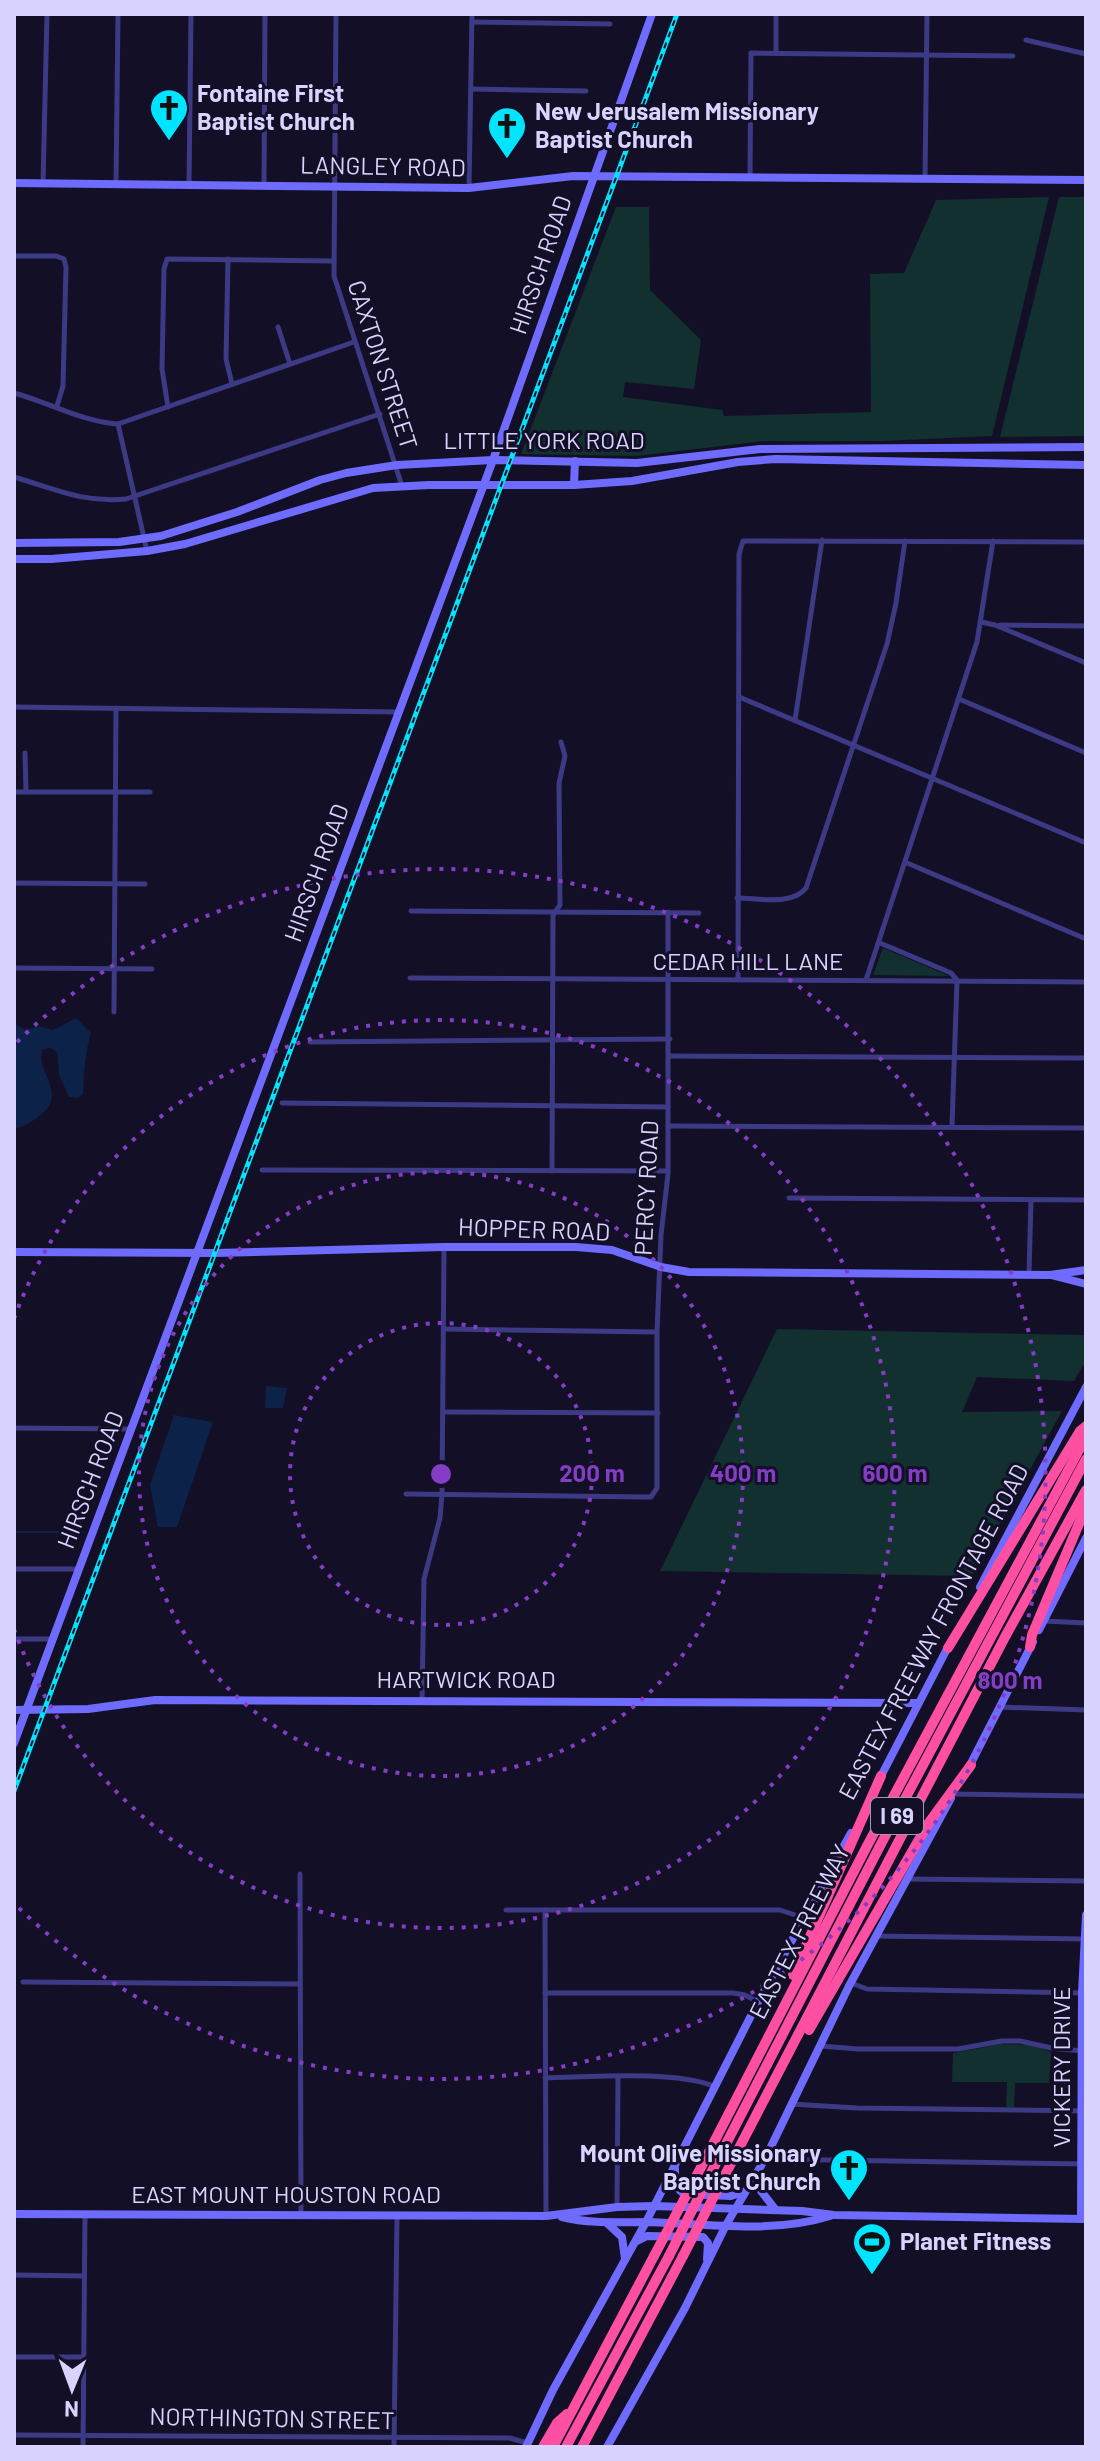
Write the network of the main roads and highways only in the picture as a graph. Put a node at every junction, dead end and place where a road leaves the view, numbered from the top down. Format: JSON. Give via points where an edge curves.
{"nodes":[{"id":1,"x":652,"y":14,"type":"edge"},
{"id":2,"x":594,"y":176,"type":"junction"},
{"id":3,"x":1086,"y":180,"type":"edge"},
{"id":4,"x":14,"y":183,"type":"edge"},
{"id":5,"x":1086,"y":447,"type":"edge"},
{"id":6,"x":493,"y":460,"type":"junction"},
{"id":7,"x":575,"y":461,"type":"junction"},
{"id":8,"x":1086,"y":465,"type":"edge"},
{"id":9,"x":485,"y":484,"type":"junction"},
{"id":10,"x":574,"y":485,"type":"junction"},
{"id":11,"x":14,"y":543,"type":"edge"},
{"id":12,"x":25,"y":543,"type":"junction"},
{"id":13,"x":75,"y":543,"type":"junction"},
{"id":14,"x":75,"y":558,"type":"junction"},
{"id":15,"x":14,"y":559,"type":"edge"},
{"id":16,"x":25,"y":559,"type":"junction"},
{"id":17,"x":14,"y":1252,"type":"edge"},
{"id":18,"x":197,"y":1253,"type":"junction"},
{"id":19,"x":1086,"y":1270,"type":"edge"},
{"id":20,"x":1050,"y":1275,"type":"junction"},
{"id":21,"x":1086,"y":1284,"type":"edge"},
{"id":22,"x":1086,"y":1387,"type":"edge"},
{"id":23,"x":1086,"y":1426,"type":"edge"},
{"id":24,"x":1086,"y":1437,"type":"edge"},
{"id":25,"x":1086,"y":1459,"type":"edge"},
{"id":26,"x":1086,"y":1490,"type":"edge"},
{"id":27,"x":1086,"y":1507,"type":"edge"},
{"id":28,"x":1086,"y":1538,"type":"edge"},
{"id":29,"x":1030,"y":1647,"type":"junction"},
{"id":30,"x":948,"y":1648,"type":"junction"},
{"id":31,"x":918,"y":1703,"type":"junction"},
{"id":32,"x":14,"y":1710,"type":"edge"},
{"id":33,"x":27,"y":1710,"type":"junction"},
{"id":34,"x":14,"y":1743,"type":"edge"},
{"id":35,"x":971,"y":1765,"type":"junction"},
{"id":36,"x":881,"y":1776,"type":"junction"},
{"id":37,"x":1086,"y":1915,"type":"edge"},
{"id":38,"x":1085,"y":1939,"type":"edge"},
{"id":39,"x":1084,"y":1993,"type":"edge"},
{"id":40,"x":780,"y":2015,"type":"junction"},
{"id":41,"x":1084,"y":2050,"type":"edge"},
{"id":42,"x":786,"y":2059,"type":"junction"},
{"id":43,"x":1084,"y":2111,"type":"edge"},
{"id":44,"x":675,"y":2164,"type":"junction"},
{"id":45,"x":1084,"y":2164,"type":"edge"},
{"id":46,"x":757,"y":2173,"type":"junction"},
{"id":47,"x":746,"y":2191,"type":"junction"},
{"id":48,"x":654,"y":2206,"type":"junction"},
{"id":49,"x":617,"y":2207,"type":"junction"},
{"id":50,"x":735,"y":2209,"type":"junction"},
{"id":51,"x":775,"y":2210,"type":"junction"},
{"id":52,"x":795,"y":2210,"type":"junction"},
{"id":53,"x":14,"y":2214,"type":"edge"},
{"id":54,"x":834,"y":2215,"type":"junction"},
{"id":55,"x":557,"y":2216,"type":"junction"},
{"id":56,"x":1084,"y":2219,"type":"edge"},
{"id":57,"x":646,"y":2222,"type":"junction"},
{"id":58,"x":607,"y":2223,"type":"junction"},
{"id":59,"x":726,"y":2225,"type":"junction"},
{"id":60,"x":796,"y":2225,"type":"junction"},
{"id":61,"x":635,"y":2242,"type":"junction"},
{"id":62,"x":624,"y":2261,"type":"junction"},
{"id":63,"x":705,"y":2267,"type":"junction"},
{"id":64,"x":574,"y":2407,"type":"junction"},
{"id":65,"x":527,"y":2445,"type":"edge"},
{"id":66,"x":543,"y":2447,"type":"edge"},
{"id":67,"x":553,"y":2447,"type":"edge"},
{"id":68,"x":566,"y":2447,"type":"edge"},
{"id":69,"x":582,"y":2447,"type":"edge"},
{"id":70,"x":607,"y":2447,"type":"edge"}],
"edges":[{"from":1,"to":2,"type":"main road","name":"HIRSCH ROAD"},
{"from":2,"to":3,"type":"main road","name":"LANGLEY ROAD"},
{"from":2,"to":4,"type":"main road","name":"LANGLEY ROAD","via":[[469,188]]},
{"from":2,"to":6,"type":"main road","name":"HIRSCH ROAD"},
{"from":5,"to":7,"type":"main road","name":"LITTLE YORK ROAD","via":[[760,449],[637,463]]},
{"from":6,"to":7,"type":"main road","name":"LITTLE YORK ROAD"},
{"from":6,"to":9,"type":"main road","name":"HIRSCH ROAD"},
{"from":6,"to":13,"type":"main road","name":"LITTLE YORK ROAD","via":[[397,465],[333,476],[199,525],[143,539]]},
{"from":7,"to":10,"type":"main road"},
{"from":8,"to":10,"type":"main road","name":"LITTLE YORK ROAD","via":[[776,459]]},
{"from":9,"to":10,"type":"main road","name":"LITTLE YORK ROAD"},
{"from":9,"to":14,"type":"main road","name":"LITTLE YORK ROAD","via":[[373,488],[185,544]]},
{"from":9,"to":18,"type":"main road","name":"HIRSCH ROAD"},
{"from":11,"to":12,"type":"main road","name":"LITTLE YORK ROAD"},
{"from":12,"to":13,"type":"main road","name":"LITTLE YORK ROAD"},
{"from":12,"to":16,"type":"main road"},
{"from":13,"to":14,"type":"main road"},
{"from":14,"to":16,"type":"main road","name":"LITTLE YORK ROAD"},
{"from":15,"to":16,"type":"main road","name":"LITTLE YORK ROAD"},
{"from":17,"to":18,"type":"main road","name":"HOPPER ROAD"},
{"from":18,"to":20,"type":"main road","name":"HOPPER ROAD","via":[[594,1248],[661,1267],[710,1273]]},
{"from":18,"to":33,"type":"main road","name":"HIRSCH ROAD"},
{"from":19,"to":20,"type":"main road","name":"HOPPER ROAD"},
{"from":20,"to":21,"type":"main road","name":"HOPPER ROAD"},
{"from":22,"to":30,"type":"main road","name":"EASTEX FREEWAY FRONTAGE ROAD"},
{"from":23,"to":30,"type":"highway"},
{"from":24,"to":40,"type":"highway","name":"EASTEX FREEWAY","number":"I 69"},
{"from":25,"to":68,"type":"highway","number":"I 69","bridge":true},
{"from":26,"to":42,"type":"highway","name":"EASTEX FREEWAY","number":"I 69"},
{"from":27,"to":29,"type":"highway"},
{"from":28,"to":29,"type":"main road"},
{"from":29,"to":35,"type":"main road"},
{"from":30,"to":31,"type":"main road","name":"EASTEX FREEWAY FRONTAGE ROAD"},
{"from":31,"to":33,"type":"main road","name":"HARTWICK ROAD","via":[[155,1700]]},
{"from":31,"to":36,"type":"main road","name":"EASTEX FREEWAY FRONTAGE ROAD"},
{"from":32,"to":33,"type":"main road","name":"HARTWICK ROAD"},
{"from":33,"to":34,"type":"main road","name":"HIRSCH ROAD"},
{"from":35,"to":42,"type":"highway","via":[[928,1824],[800,2047]]},
{"from":35,"to":46,"type":"main road","via":[[875,1936]]},
{"from":36,"to":40,"type":"highway","via":[[786,1990]]},
{"from":36,"to":44,"type":"main road","name":"EASTEX FREEWAY FRONTAGE ROAD"},
{"from":37,"to":38,"type":"main road","name":"VICKERY DRIVE"},
{"from":38,"to":39,"type":"main road","name":"VICKERY DRIVE"},
{"from":39,"to":41,"type":"main road","name":"VICKERY DRIVE"},
{"from":40,"to":64,"type":"highway","name":"EASTEX FREEWAY","number":"I 69","bridge":true},
{"from":41,"to":43,"type":"main road","name":"VICKERY DRIVE"},
{"from":42,"to":69,"type":"highway","name":"EASTEX FREEWAY","number":"I 69","bridge":true},
{"from":43,"to":45,"type":"main road","name":"VICKERY DRIVE"},
{"from":44,"to":47,"type":"main road","via":[[675,2186],[684,2194],[731,2196]]},
{"from":44,"to":48,"type":"main road","name":"EASTEX FREEWAY FRONTAGE ROAD"},
{"from":45,"to":56,"type":"main road","name":"VICKERY DRIVE"},
{"from":46,"to":47,"type":"main road"},
{"from":46,"to":51,"type":"main road","via":[[762,2194]]},
{"from":47,"to":50,"type":"main road"},
{"from":48,"to":49,"type":"main road","name":"EAST MOUNT HOUSTON ROAD"},
{"from":48,"to":50,"type":"main road","name":"EAST MOUNT HOUSTON ROAD"},
{"from":48,"to":57,"type":"main road","name":"EASTEX FREEWAY FRONTAGE ROAD"},
{"from":49,"to":55,"type":"main road","name":"EAST MOUNT HOUSTON ROAD"},
{"from":49,"to":58,"type":"main road"},
{"from":50,"to":51,"type":"main road","name":"EAST MOUNT HOUSTON ROAD"},
{"from":50,"to":59,"type":"main road"},
{"from":51,"to":52,"type":"main road","name":"EAST MOUNT HOUSTON ROAD"},
{"from":52,"to":54,"type":"main road","name":"EAST MOUNT HOUSTON ROAD"},
{"from":52,"to":60,"type":"main road"},
{"from":53,"to":55,"type":"main road","name":"EAST MOUNT HOUSTON ROAD"},
{"from":54,"to":56,"type":"main road","name":"EAST MOUNT HOUSTON ROAD"},
{"from":54,"to":60,"type":"main road","name":"EAST MOUNT HOUSTON ROAD"},
{"from":55,"to":58,"type":"main road","name":"EAST MOUNT HOUSTON ROAD"},
{"from":57,"to":58,"type":"main road","name":"EAST MOUNT HOUSTON ROAD"},
{"from":57,"to":59,"type":"main road","name":"EAST MOUNT HOUSTON ROAD"},
{"from":57,"to":61,"type":"main road","name":"EASTEX FREEWAY FRONTAGE ROAD"},
{"from":58,"to":62,"type":"main road","via":[[622,2237]]},
{"from":59,"to":60,"type":"main road","name":"EAST MOUNT HOUSTON ROAD"},
{"from":59,"to":63,"type":"main road"},
{"from":61,"to":62,"type":"main road","name":"EASTEX FREEWAY FRONTAGE ROAD"},
{"from":61,"to":63,"type":"main road","via":[[647,2236],[703,2237],[708,2243]]},
{"from":62,"to":65,"type":"main road","name":"EASTEX FREEWAY FRONTAGE ROAD"},
{"from":63,"to":70,"type":"main road"},
{"from":64,"to":66,"type":"highway"},
{"from":64,"to":67,"type":"highway","name":"EASTEX FREEWAY","number":"I 69"}]}
